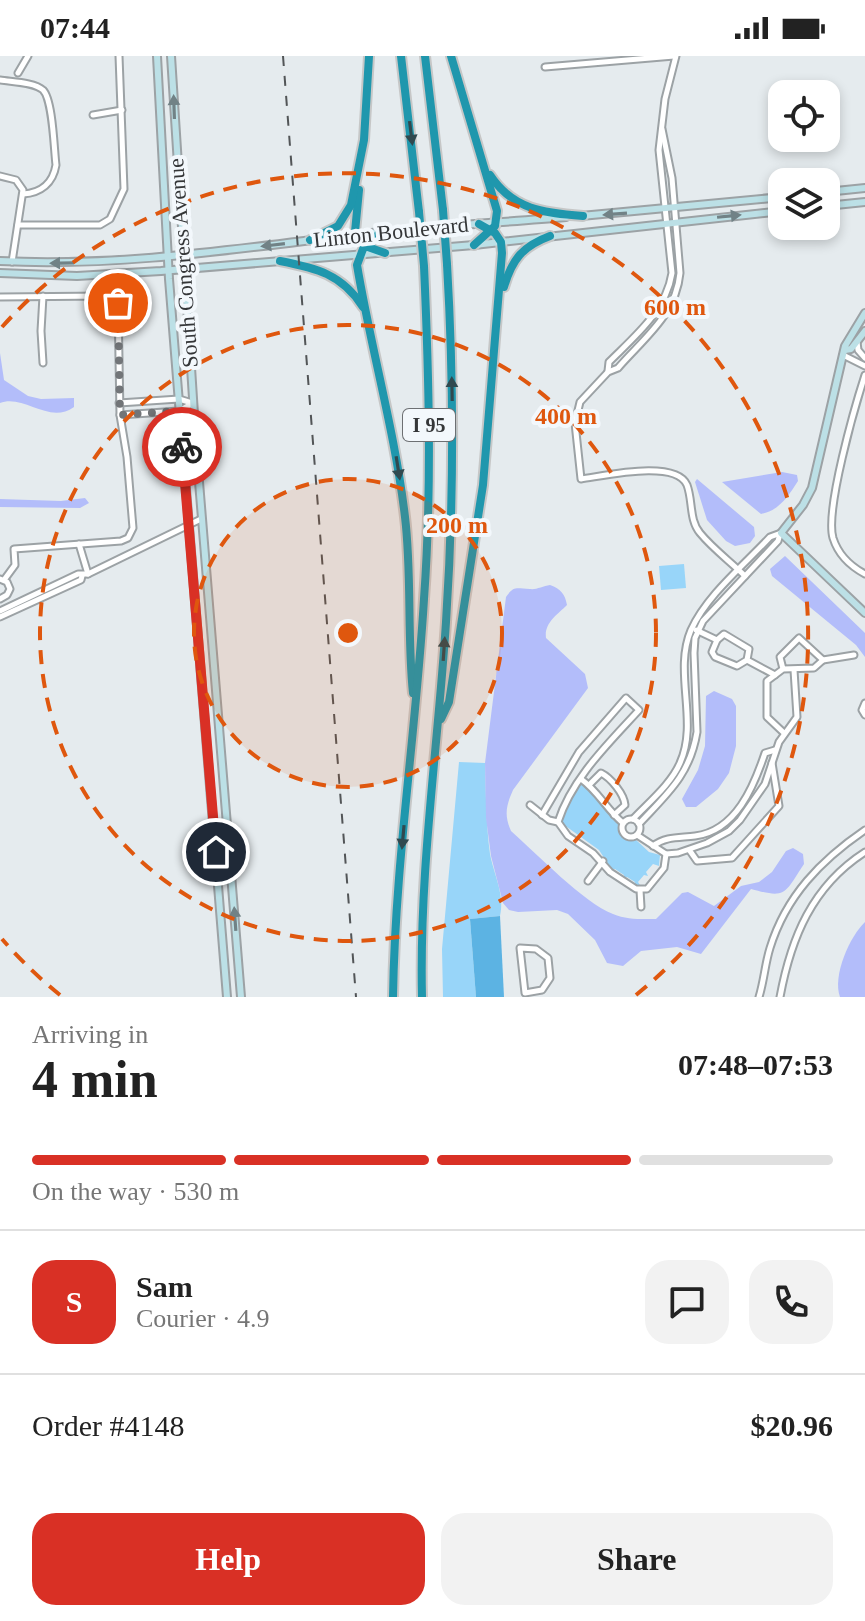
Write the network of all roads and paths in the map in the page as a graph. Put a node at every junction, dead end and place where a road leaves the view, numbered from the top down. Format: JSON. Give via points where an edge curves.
{"nodes":[{"id":1,"x":28,"y":56,"type":"edge"},
{"id":2,"x":119,"y":56,"type":"edge"},
{"id":3,"x":157,"y":56,"type":"edge"},
{"id":4,"x":171,"y":56,"type":"edge"},
{"id":5,"x":369,"y":56,"type":"edge"},
{"id":6,"x":401,"y":56,"type":"edge"},
{"id":7,"x":425,"y":56,"type":"edge"},
{"id":8,"x":451,"y":56,"type":"edge"},
{"id":9,"x":675,"y":56,"type":"edge"},
{"id":10,"x":602,"y":59,"type":"edge"},
{"id":11,"x":545,"y":67,"type":"dead end"},
{"id":12,"x":18,"y":73,"type":"dead end"},
{"id":13,"x":0,"y":80,"type":"edge"},
{"id":14,"x":122,"y":110,"type":"junction"},
{"id":15,"x":93,"y":115,"type":"dead end"},
{"id":16,"x":662,"y":129,"type":"junction"},
{"id":17,"x":360,"y":165,"type":"junction"},
{"id":18,"x":484,"y":165,"type":"junction"},
{"id":19,"x":0,"y":176,"type":"edge"},
{"id":20,"x":865,"y":188,"type":"edge"},
{"id":21,"x":840,"y":191,"type":"edge"},
{"id":22,"x":23,"y":194,"type":"junction"},
{"id":23,"x":768,"y":199,"type":"edge"},
{"id":24,"x":865,"y":202,"type":"edge"},
{"id":25,"x":840,"y":205,"type":"edge"},
{"id":26,"x":674,"y":209,"type":"junction"},
{"id":27,"x":665,"y":210,"type":"junction"},
{"id":28,"x":768,"y":212,"type":"edge"},
{"id":29,"x":583,"y":216,"type":"junction"},
{"id":30,"x":675,"y":222,"type":"junction"},
{"id":31,"x":666,"y":223,"type":"junction"},
{"id":32,"x":479,"y":224,"type":"joint"},
{"id":33,"x":18,"y":225,"type":"junction"},
{"id":34,"x":494,"y":226,"type":"junction"},
{"id":35,"x":381,"y":232,"type":"junction"},
{"id":36,"x":357,"y":235,"type":"junction"},
{"id":37,"x":550,"y":236,"type":"junction"},
{"id":38,"x":310,"y":240,"type":"junction"},
{"id":39,"x":501,"y":242,"type":"junction"},
{"id":40,"x":474,"y":245,"type":"junction"},
{"id":41,"x":365,"y":246,"type":"junction"},
{"id":42,"x":385,"y":253,"type":"junction"},
{"id":43,"x":183,"y":254,"type":"junction"},
{"id":44,"x":359,"y":255,"type":"junction"},
{"id":45,"x":168,"y":256,"type":"junction"},
{"id":46,"x":0,"y":261,"type":"edge"},
{"id":47,"x":280,"y":261,"type":"junction"},
{"id":48,"x":12,"y":262,"type":"junction"},
{"id":49,"x":184,"y":269,"type":"junction"},
{"id":50,"x":169,"y":270,"type":"junction"},
{"id":51,"x":0,"y":272,"type":"edge"},
{"id":52,"x":43,"y":296,"type":"junction"},
{"id":53,"x":0,"y":297,"type":"edge"},
{"id":54,"x":499,"y":303,"type":"junction"},
{"id":55,"x":365,"y":309,"type":"junction"},
{"id":56,"x":865,"y":313,"type":"edge"},
{"id":57,"x":865,"y":331,"type":"edge"},
{"id":58,"x":857,"y":342,"type":"junction"},
{"id":59,"x":844,"y":352,"type":"junction"},
{"id":60,"x":865,"y":358,"type":"edge"},
{"id":61,"x":43,"y":363,"type":"dead end"},
{"id":62,"x":865,"y":366,"type":"edge"},
{"id":63,"x":608,"y":372,"type":"junction"},
{"id":64,"x":865,"y":375,"type":"edge"},
{"id":65,"x":179,"y":399,"type":"junction"},
{"id":66,"x":119,"y":403,"type":"junction"},
{"id":67,"x":193,"y":403,"type":"junction"},
{"id":68,"x":179,"y":411,"type":"junction"},
{"id":69,"x":120,"y":415,"type":"junction"},
{"id":70,"x":201,"y":519,"type":"junction"},
{"id":71,"x":188,"y":525,"type":"junction"},
{"id":72,"x":781,"y":533,"type":"junction"},
{"id":73,"x":79,"y":544,"type":"junction"},
{"id":74,"x":739,"y":570,"type":"junction"},
{"id":75,"x":865,"y":574,"type":"edge"},
{"id":76,"x":85,"y":575,"type":"junction"},
{"id":77,"x":745,"y":576,"type":"junction"},
{"id":78,"x":2,"y":579,"type":"edge"},
{"id":79,"x":66,"y":580,"type":"junction"},
{"id":80,"x":47,"y":596,"type":"junction"},
{"id":81,"x":0,"y":599,"type":"edge"},
{"id":82,"x":0,"y":611,"type":"edge"},
{"id":83,"x":865,"y":613,"type":"edge"},
{"id":84,"x":0,"y":617,"type":"edge"},
{"id":85,"x":696,"y":630,"type":"junction"},
{"id":86,"x":717,"y":640,"type":"junction"},
{"id":87,"x":213,"y":649,"type":"junction"},
{"id":88,"x":200,"y":650,"type":"junction"},
{"id":89,"x":854,"y":655,"type":"dead end"},
{"id":90,"x":747,"y":660,"type":"junction"},
{"id":91,"x":823,"y":660,"type":"junction"},
{"id":92,"x":783,"y":669,"type":"junction"},
{"id":93,"x":794,"y":670,"type":"junction"},
{"id":94,"x":686,"y":674,"type":"junction"},
{"id":95,"x":695,"y":674,"type":"junction"},
{"id":96,"x":775,"y":675,"type":"junction"},
{"id":97,"x":865,"y":703,"type":"edge"},
{"id":98,"x":415,"y":713,"type":"junction"},
{"id":99,"x":865,"y":715,"type":"edge"},
{"id":100,"x":437,"y":727,"type":"junction"},
{"id":101,"x":784,"y":733,"type":"junction"},
{"id":102,"x":776,"y":749,"type":"junction"},
{"id":103,"x":772,"y":762,"type":"junction"},
{"id":104,"x":581,"y":779,"type":"junction"},
{"id":105,"x":589,"y":785,"type":"junction"},
{"id":106,"x":530,"y":805,"type":"dead end"},
{"id":107,"x":542,"y":815,"type":"junction"},
{"id":108,"x":614,"y":815,"type":"junction"},
{"id":109,"x":633,"y":819,"type":"junction"},
{"id":110,"x":558,"y":822,"type":"junction"},
{"id":111,"x":623,"y":823,"type":"junction"},
{"id":112,"x":639,"y":824,"type":"junction"},
{"id":113,"x":865,"y":830,"type":"edge"},
{"id":114,"x":637,"y":835,"type":"junction"},
{"id":115,"x":652,"y":847,"type":"junction"},
{"id":116,"x":690,"y":851,"type":"junction"},
{"id":117,"x":865,"y":852,"type":"edge"},
{"id":118,"x":666,"y":854,"type":"junction"},
{"id":119,"x":603,"y":861,"type":"junction"},
{"id":120,"x":588,"y":881,"type":"dead end"},
{"id":121,"x":640,"y":890,"type":"junction"},
{"id":122,"x":641,"y":907,"type":"dead end"},
{"id":123,"x":238,"y":966,"type":"junction"},
{"id":124,"x":225,"y":967,"type":"junction"},
{"id":125,"x":525,"y":995,"type":"edge"},
{"id":126,"x":227,"y":997,"type":"edge"},
{"id":127,"x":241,"y":997,"type":"edge"},
{"id":128,"x":393,"y":997,"type":"edge"},
{"id":129,"x":422,"y":997,"type":"edge"},
{"id":130,"x":759,"y":997,"type":"edge"},
{"id":131,"x":780,"y":997,"type":"edge"}],
"edges":[{"from":1,"to":12,"type":"street"},
{"from":2,"to":14,"type":"street"},
{"from":3,"to":45,"type":"main road","name":"South Congress Avenue"},
{"from":43,"to":4,"type":"main road","name":"South Congress Avenue","one_way":true},
{"from":5,"to":17,"type":"highway"},
{"from":6,"to":98,"type":"highway","number":"I 95","one_way":true,"bridge":true,"via":[[424,266],[428,374],[425,592]]},
{"from":100,"to":7,"type":"highway","number":"I 95","one_way":true,"bridge":true,"via":[[446,621],[452,388],[443,210]]},
{"from":8,"to":18,"type":"highway"},
{"from":9,"to":10,"type":"street"},
{"from":9,"to":16,"type":"street"},
{"from":10,"to":11,"type":"street"},
{"from":13,"to":22,"type":"street","via":[[36,86],[49,101],[56,165],[52,180],[37,192]]},
{"from":14,"to":15,"type":"street"},
{"from":14,"to":33,"type":"street","via":[[124,185],[107,222]]},
{"from":16,"to":26,"type":"street"},
{"from":16,"to":27,"type":"street"},
{"from":17,"to":36,"type":"highway"},
{"from":17,"to":38,"type":"highway","via":[[345,218]]},
{"from":18,"to":29,"type":"highway","via":[[503,192],[521,205]]},
{"from":18,"to":34,"type":"highway","via":[[496,207]]},
{"from":19,"to":22,"type":"street","via":[[16,180]]},
{"from":20,"to":21,"type":"main road"},
{"from":22,"to":33,"type":"street"},
{"from":23,"to":26,"type":"main road","name":"Linton Boulevard"},
{"from":24,"to":25,"type":"main road"},
{"from":26,"to":27,"type":"main road","name":"Linton Boulevard"},
{"from":26,"to":30,"type":"street"},
{"from":27,"to":29,"type":"main road","name":"Linton Boulevard","one_way":true},
{"from":27,"to":31,"type":"street"},
{"from":30,"to":28,"type":"main road","name":"Linton Boulevard","one_way":true},
{"from":29,"to":34,"type":"main road","name":"Linton Boulevard"},
{"from":30,"to":31,"type":"main road","name":"Linton Boulevard"},
{"from":30,"to":63,"type":"street","via":[[680,273],[672,305],[618,368]]},
{"from":31,"to":37,"type":"main road","name":"Linton Boulevard"},
{"from":31,"to":63,"type":"street","via":[[670,286],[655,314],[609,362]]},
{"from":32,"to":34,"type":"highway"},
{"from":32,"to":35,"type":"main road","name":"Linton Boulevard"},
{"from":33,"to":48,"type":"street"},
{"from":34,"to":39,"type":"highway"},
{"from":34,"to":40,"type":"highway"},
{"from":35,"to":36,"type":"main road","name":"Linton Boulevard"},
{"from":35,"to":41,"type":"highway"},
{"from":36,"to":38,"type":"main road","name":"Linton Boulevard"},
{"from":36,"to":41,"type":"highway"},
{"from":37,"to":39,"type":"main road","name":"Linton Boulevard"},
{"from":37,"to":54,"type":"highway","via":[[518,255]]},
{"from":38,"to":43,"type":"main road","name":"Linton Boulevard","one_way":true},
{"from":39,"to":40,"type":"main road","name":"Linton Boulevard"},
{"from":39,"to":54,"type":"highway"},
{"from":40,"to":42,"type":"main road","name":"Linton Boulevard"},
{"from":41,"to":42,"type":"highway"},
{"from":41,"to":44,"type":"highway"},
{"from":42,"to":44,"type":"main road","name":"Linton Boulevard"},
{"from":43,"to":45,"type":"main road","name":"Linton Boulevard"},
{"from":43,"to":49,"type":"main road","name":"South Congress Avenue"},
{"from":44,"to":47,"type":"main road","name":"Linton Boulevard"},
{"from":44,"to":55,"type":"highway"},
{"from":45,"to":48,"type":"main road","name":"Linton Boulevard","one_way":true,"via":[[69,264]]},
{"from":45,"to":50,"type":"main road","name":"South Congress Avenue"},
{"from":46,"to":48,"type":"main road","name":"Linton Boulevard"},
{"from":47,"to":49,"type":"main road","name":"Linton Boulevard"},
{"from":47,"to":55,"type":"highway","via":[[336,277]]},
{"from":48,"to":51,"type":"main road"},
{"from":49,"to":50,"type":"main road","name":"Linton Boulevard"},
{"from":49,"to":67,"type":"main road","name":"South Congress Avenue"},
{"from":50,"to":51,"type":"main road","name":"Linton Boulevard","via":[[77,276]]},
{"from":50,"to":65,"type":"main road","name":"South Congress Avenue"},
{"from":52,"to":53,"type":"street"},
{"from":52,"to":61,"type":"street"},
{"from":52,"to":66,"type":"street","via":[[116,300]]},
{"from":54,"to":100,"type":"highway","via":[[476,541],[449,702]]},
{"from":55,"to":98,"type":"highway","one_way":true,"via":[[403,501]]},
{"from":56,"to":59,"type":"main road"},
{"from":57,"to":58,"type":"main road"},
{"from":58,"to":59,"type":"main road"},
{"from":58,"to":60,"type":"street"},
{"from":59,"to":62,"type":"street"},
{"from":59,"to":72,"type":"main road","via":[[812,488]]},
{"from":63,"to":74,"type":"street","via":[[577,412],[581,479],[657,470],[677,474],[687,487],[700,533]]},
{"from":64,"to":75,"type":"street","via":[[831,526],[837,548]]},
{"from":65,"to":66,"type":"street"},
{"from":65,"to":67,"type":"street"},
{"from":65,"to":68,"type":"main road","name":"South Congress Avenue"},
{"from":66,"to":69,"type":"street"},
{"from":67,"to":68,"type":"street"},
{"from":67,"to":70,"type":"main road","name":"South Congress Avenue"},
{"from":68,"to":69,"type":"street"},
{"from":68,"to":71,"type":"main road","name":"South Congress Avenue"},
{"from":69,"to":73,"type":"street","via":[[132,532],[125,540]]},
{"from":70,"to":71,"type":"street"},
{"from":70,"to":87,"type":"main road","name":"South Congress Avenue"},
{"from":71,"to":76,"type":"street"},
{"from":71,"to":88,"type":"main road","name":"South Congress Avenue"},
{"from":72,"to":74,"type":"street","via":[[770,537]]},
{"from":72,"to":77,"type":"street"},
{"from":72,"to":83,"type":"main road"},
{"from":73,"to":76,"type":"street"},
{"from":73,"to":78,"type":"street","via":[[14,549],[15,565]]},
{"from":74,"to":77,"type":"street"},
{"from":74,"to":85,"type":"street","via":[[705,607]]},
{"from":76,"to":79,"type":"street"},
{"from":76,"to":80,"type":"street"},
{"from":77,"to":85,"type":"street"},
{"from":78,"to":81,"type":"street","via":[[10,589]]},
{"from":79,"to":80,"type":"street"},
{"from":79,"to":82,"type":"street"},
{"from":80,"to":84,"type":"street"},
{"from":85,"to":86,"type":"street"},
{"from":85,"to":94,"type":"street","via":[[685,656]]},
{"from":85,"to":95,"type":"street"},
{"from":86,"to":90,"type":"street","via":[[724,634],[749,649]]},
{"from":86,"to":90,"type":"street","via":[[715,657],[737,666]]},
{"from":87,"to":88,"type":"street"},
{"from":123,"to":87,"type":"main road","name":"South Congress Avenue","one_way":true},
{"from":88,"to":124,"type":"main road","name":"South Congress Avenue"},
{"from":89,"to":91,"type":"street"},
{"from":90,"to":96,"type":"street"},
{"from":91,"to":92,"type":"street","via":[[799,638],[780,657]]},
{"from":91,"to":93,"type":"street","via":[[814,668]]},
{"from":92,"to":93,"type":"street"},
{"from":92,"to":96,"type":"street"},
{"from":93,"to":101,"type":"street","via":[[797,717]]},
{"from":94,"to":95,"type":"street"},
{"from":94,"to":109,"type":"street","via":[[682,684],[688,733],[679,766]]},
{"from":95,"to":112,"type":"street","via":[[697,732],[691,760]]},
{"from":96,"to":101,"type":"street","via":[[765,685],[767,717]]},
{"from":97,"to":99,"type":"street"},
{"from":98,"to":128,"type":"highway","number":"I 95","one_way":true},
{"from":100,"to":129,"type":"highway","number":"I 95","via":[[424,877]]},
{"from":101,"to":102,"type":"street"},
{"from":102,"to":103,"type":"street"},
{"from":102,"to":115,"type":"street","via":[[765,753],[747,798],[721,826],[703,835],[662,839]]},
{"from":103,"to":116,"type":"street","via":[[765,784],[740,820]]},
{"from":103,"to":116,"type":"street","via":[[779,806],[732,858],[697,861]]},
{"from":104,"to":105,"type":"street"},
{"from":104,"to":107,"type":"street","via":[[639,710],[626,698],[579,752]]},
{"from":104,"to":110,"type":"street"},
{"from":105,"to":108,"type":"street"},
{"from":105,"to":108,"type":"street","via":[[601,773],[607,776],[624,799],[625,805]]},
{"from":106,"to":107,"type":"street"},
{"from":107,"to":110,"type":"street"},
{"from":108,"to":111,"type":"street"},
{"from":109,"to":111,"type":"street"},
{"from":109,"to":112,"type":"street"},
{"from":110,"to":119,"type":"street","via":[[568,836]]},
{"from":111,"to":114,"type":"street","via":[[626,836]]},
{"from":112,"to":114,"type":"street"},
{"from":113,"to":130,"type":"street","via":[[828,857],[795,895],[775,934]]},
{"from":114,"to":115,"type":"street"},
{"from":115,"to":118,"type":"street"},
{"from":116,"to":118,"type":"street"},
{"from":117,"to":131,"type":"street","via":[[834,877],[807,912],[790,949]]},
{"from":118,"to":121,"type":"street","via":[[664,868]]},
{"from":119,"to":120,"type":"street"},
{"from":119,"to":121,"type":"street","via":[[610,872]]},
{"from":121,"to":122,"type":"street"},
{"from":123,"to":124,"type":"street"},
{"from":123,"to":127,"type":"main road","name":"South Congress Avenue"},
{"from":124,"to":126,"type":"main road","name":"South Congress Avenue"},
{"from":125,"to":125,"type":"street","via":[[545,988],[550,974],[546,955],[520,948]]}]}
